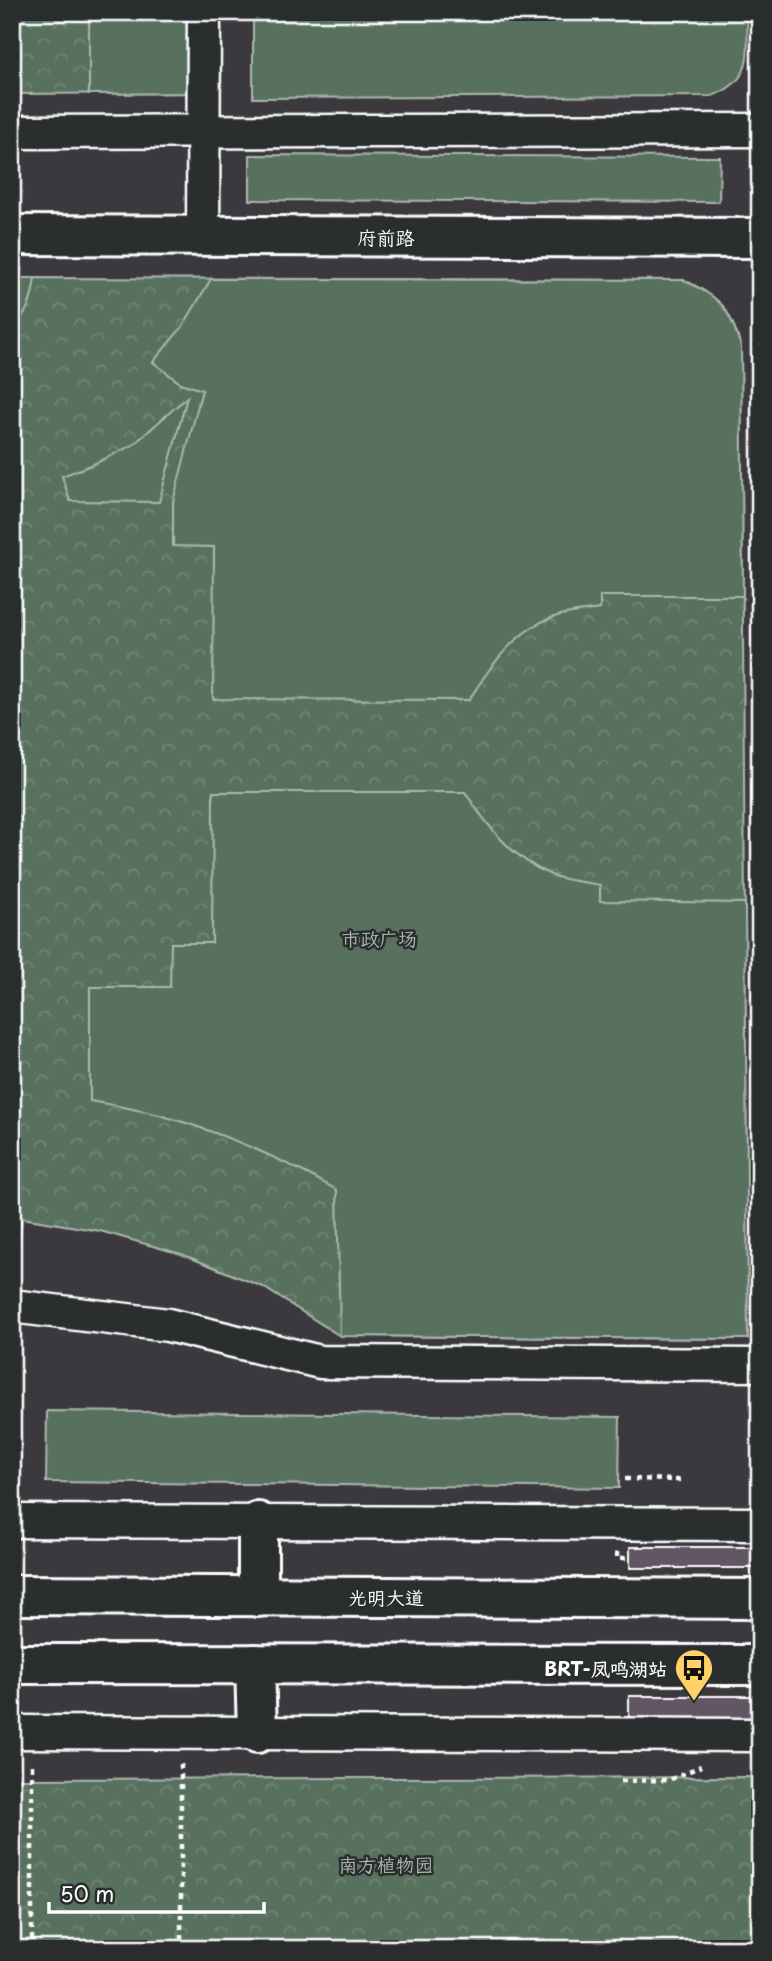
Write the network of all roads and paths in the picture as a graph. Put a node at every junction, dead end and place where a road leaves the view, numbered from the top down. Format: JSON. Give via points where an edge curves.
{"nodes":[{"id":1,"x":204,"y":12,"type":"edge"},
{"id":2,"x":760,"y":130,"type":"edge"},
{"id":3,"x":12,"y":132,"type":"edge"},
{"id":4,"x":204,"y":133,"type":"junction"},
{"id":5,"x":12,"y":235,"type":"edge"},
{"id":6,"x":204,"y":236,"type":"junction"},
{"id":7,"x":760,"y":238,"type":"edge"},
{"id":8,"x":12,"y":1306,"type":"edge"},
{"id":9,"x":760,"y":1365,"type":"edge"},
{"id":10,"x":625,"y":1479,"type":"dead end"},
{"id":11,"x":682,"y":1480,"type":"dead end"},
{"id":12,"x":12,"y":1521,"type":"edge"},
{"id":13,"x":258,"y":1522,"type":"junction"},
{"id":14,"x":760,"y":1524,"type":"edge"},
{"id":15,"x":12,"y":1595,"type":"edge"},
{"id":16,"x":258,"y":1597,"type":"junction"},
{"id":17,"x":760,"y":1599,"type":"edge"},
{"id":18,"x":12,"y":1664,"type":"edge"},
{"id":19,"x":256,"y":1664,"type":"junction"},
{"id":20,"x":760,"y":1665,"type":"edge"},
{"id":21,"x":12,"y":1732,"type":"edge"},
{"id":22,"x":257,"y":1733,"type":"junction"},
{"id":23,"x":760,"y":1735,"type":"edge"},
{"id":24,"x":181,"y":1764,"type":"dead end"},
{"id":25,"x":706,"y":1764,"type":"dead end"},
{"id":26,"x":32,"y":1765,"type":"dead end"},
{"id":27,"x":621,"y":1781,"type":"dead end"},
{"id":28,"x":32,"y":1949,"type":"edge"},
{"id":29,"x":181,"y":1949,"type":"edge"}],
"edges":[{"from":1,"to":4,"type":"street"},
{"from":2,"to":4,"type":"street"},
{"from":3,"to":4,"type":"street"},
{"from":4,"to":6,"type":"street"},
{"from":5,"to":6,"type":"main road","name":"府前路"},
{"from":6,"to":7,"type":"main road","name":"府前路"},
{"from":8,"to":9,"type":"street","via":[[168,1325],[320,1362]]},
{"from":10,"to":11,"type":"path"},
{"from":12,"to":13,"type":"street"},
{"from":13,"to":14,"type":"street"},
{"from":13,"to":16,"type":"main road"},
{"from":15,"to":16,"type":"main road","name":"光明大道"},
{"from":16,"to":17,"type":"main road","name":"光明大道"},
{"from":18,"to":19,"type":"main road"},
{"from":19,"to":20,"type":"main road"},
{"from":19,"to":22,"type":"main road"},
{"from":21,"to":22,"type":"street"},
{"from":22,"to":23,"type":"street"},
{"from":24,"to":29,"type":"path"},
{"from":25,"to":27,"type":"path","via":[[669,1780]]},
{"from":26,"to":28,"type":"path"}]}
